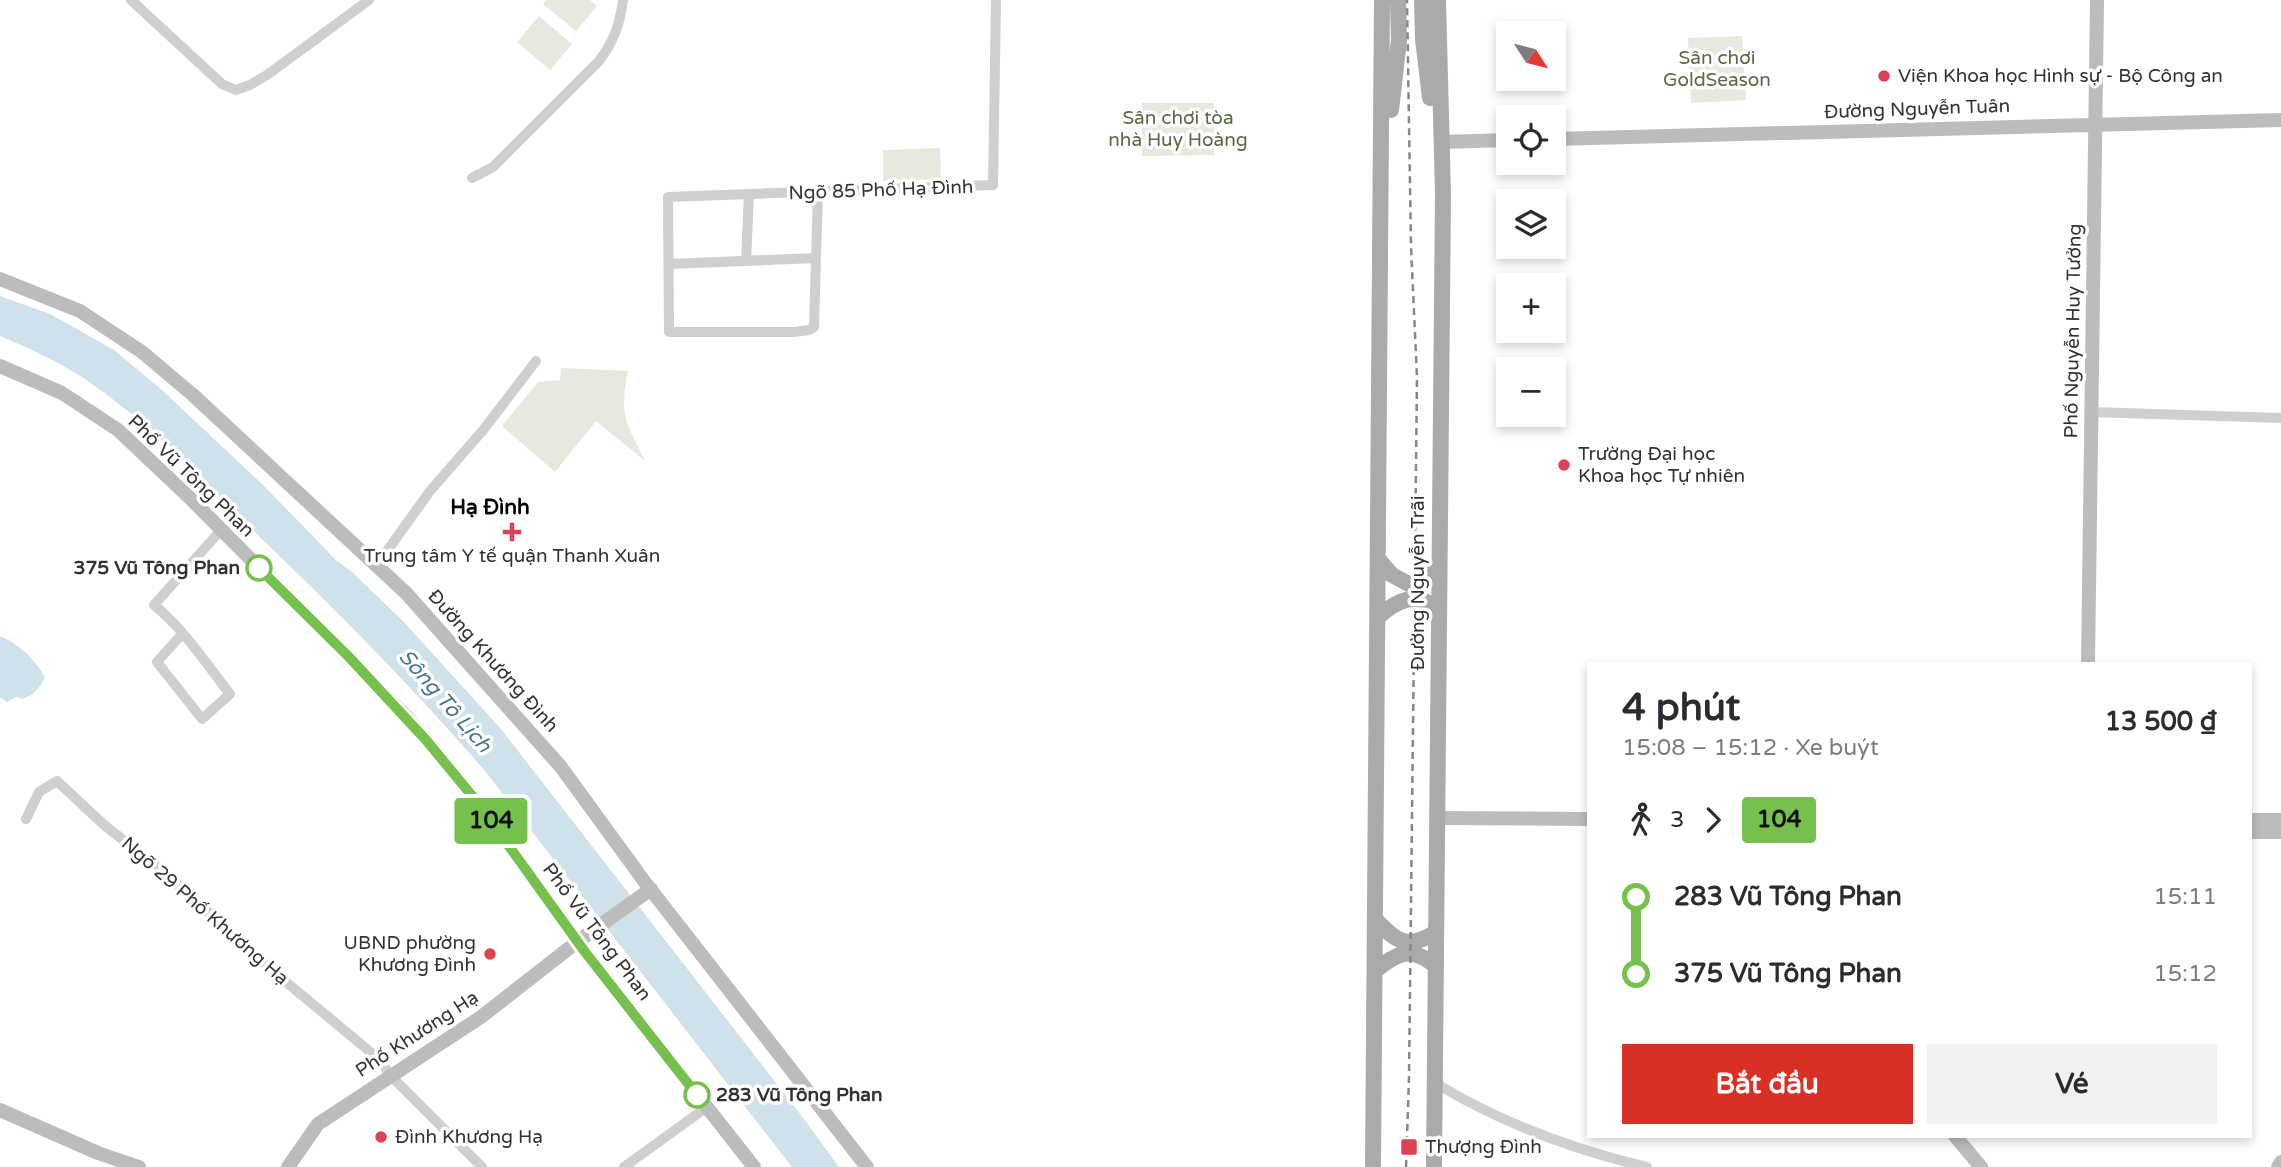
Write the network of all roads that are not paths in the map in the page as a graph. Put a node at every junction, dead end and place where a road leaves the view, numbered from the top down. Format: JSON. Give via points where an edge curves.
{"nodes":[{"id":1,"x":131,"y":0,"type":"edge"},
{"id":2,"x":369,"y":0,"type":"edge"},
{"id":3,"x":623,"y":0,"type":"edge"},
{"id":4,"x":996,"y":0,"type":"edge"},
{"id":5,"x":1382,"y":0,"type":"edge"},
{"id":6,"x":1398,"y":0,"type":"edge"},
{"id":7,"x":1422,"y":0,"type":"edge"},
{"id":8,"x":1438,"y":0,"type":"edge"},
{"id":9,"x":2097,"y":0,"type":"edge"},
{"id":10,"x":2281,"y":120,"type":"edge"},
{"id":11,"x":2096,"y":124,"type":"junction"},
{"id":12,"x":1566,"y":139,"type":"edge"},
{"id":13,"x":1496,"y":140,"type":"edge"},
{"id":14,"x":1441,"y":142,"type":"junction"},
{"id":15,"x":472,"y":178,"type":"dead end"},
{"id":16,"x":818,"y":191,"type":"junction"},
{"id":17,"x":1381,"y":193,"type":"junction"},
{"id":18,"x":1443,"y":194,"type":"junction"},
{"id":19,"x":749,"y":195,"type":"junction"},
{"id":20,"x":816,"y":258,"type":"junction"},
{"id":21,"x":746,"y":261,"type":"junction"},
{"id":22,"x":669,"y":264,"type":"junction"},
{"id":23,"x":0,"y":279,"type":"edge"},
{"id":24,"x":536,"y":361,"type":"dead end"},
{"id":25,"x":0,"y":366,"type":"edge"},
{"id":26,"x":2091,"y":412,"type":"junction"},
{"id":27,"x":2281,"y":418,"type":"edge"},
{"id":28,"x":220,"y":530,"type":"junction"},
{"id":29,"x":1378,"y":559,"type":"junction"},
{"id":30,"x":377,"y":565,"type":"junction"},
{"id":31,"x":1439,"y":565,"type":"junction"},
{"id":32,"x":1439,"y":610,"type":"junction"},
{"id":33,"x":1378,"y":617,"type":"junction"},
{"id":34,"x":182,"y":634,"type":"junction"},
{"id":35,"x":2088,"y":662,"type":"edge"},
{"id":36,"x":1437,"y":818,"type":"junction"},
{"id":37,"x":26,"y":819,"type":"dead end"},
{"id":38,"x":1587,"y":819,"type":"edge"},
{"id":39,"x":2252,"y":820,"type":"edge"},
{"id":40,"x":2281,"y":820,"type":"edge"},
{"id":41,"x":2252,"y":832,"type":"edge"},
{"id":42,"x":2281,"y":832,"type":"edge"},
{"id":43,"x":647,"y":892,"type":"junction"},
{"id":44,"x":1375,"y":919,"type":"junction"},
{"id":45,"x":1436,"y":932,"type":"junction"},
{"id":46,"x":583,"y":937,"type":"junction"},
{"id":47,"x":1436,"y":966,"type":"junction"},
{"id":48,"x":1375,"y":971,"type":"junction"},
{"id":49,"x":390,"y":1075,"type":"junction"},
{"id":50,"x":1435,"y":1083,"type":"junction"},
{"id":51,"x":707,"y":1107,"type":"junction"},
{"id":52,"x":0,"y":1110,"type":"edge"},
{"id":53,"x":1957,"y":1138,"type":"edge"},
{"id":54,"x":2281,"y":1162,"type":"edge"},
{"id":55,"x":139,"y":1167,"type":"edge"},
{"id":56,"x":288,"y":1167,"type":"edge"},
{"id":57,"x":482,"y":1167,"type":"edge"},
{"id":58,"x":624,"y":1167,"type":"edge"},
{"id":59,"x":754,"y":1167,"type":"edge"},
{"id":60,"x":867,"y":1167,"type":"edge"},
{"id":61,"x":1373,"y":1167,"type":"edge"},
{"id":62,"x":1434,"y":1167,"type":"edge"},
{"id":63,"x":1647,"y":1167,"type":"edge"},
{"id":64,"x":1981,"y":1167,"type":"edge"},
{"id":65,"x":2278,"y":1167,"type":"edge"}],
"edges":[{"from":1,"to":2,"type":"street","via":[[222,84],[236,90],[267,75]]},
{"from":3,"to":15,"type":"street","via":[[613,41],[599,61],[493,167]]},
{"from":4,"to":16,"type":"street","name":"Ngõ 85 Phố Hạ Đình","via":[[993,185]]},
{"from":5,"to":17,"type":"main road","name":"Đường Nguyễn Trãi"},
{"from":6,"to":17,"type":"main road","via":[[1399,40]]},
{"from":7,"to":18,"type":"main road"},
{"from":8,"to":14,"type":"main road","name":"Đường Nguyễn Trãi"},
{"from":9,"to":11,"type":"main road","name":"Phố Nguyễn Huy Tưởng"},
{"from":10,"to":11,"type":"main road","name":"Đường Nguyễn Tuân"},
{"from":11,"to":12,"type":"main road","name":"Đường Nguyễn Tuân"},
{"from":11,"to":26,"type":"main road","name":"Phố Nguyễn Huy Tưởng"},
{"from":13,"to":14,"type":"main road"},
{"from":14,"to":18,"type":"main road","name":"Đường Nguyễn Trãi"},
{"from":16,"to":19,"type":"street","name":"Ngõ 85 Phố Hạ Đình"},
{"from":16,"to":20,"type":"street"},
{"from":17,"to":29,"type":"main road","name":"Đường Nguyễn Trãi"},
{"from":18,"to":31,"type":"main road","name":"Đường Nguyễn Trãi"},
{"from":19,"to":21,"type":"street"},
{"from":19,"to":22,"type":"street","name":"Ngõ 85 Phố Hạ Đình","via":[[668,197]]},
{"from":20,"to":21,"type":"street"},
{"from":20,"to":22,"type":"street","via":[[814,327],[794,332],[669,332]]},
{"from":21,"to":22,"type":"street"},
{"from":23,"to":30,"type":"main road","name":"Đường Khương Đình","via":[[80,311],[142,352]]},
{"from":24,"to":30,"type":"street","via":[[430,491]]},
{"from":25,"to":28,"type":"main road","name":"Phố Vũ Tông Phan","via":[[62,393],[118,430]]},
{"from":26,"to":27,"type":"street"},
{"from":26,"to":35,"type":"main road","name":"Phố Nguyễn Huy Tưởng"},
{"from":28,"to":34,"type":"street","via":[[154,606]]},
{"from":28,"to":46,"type":"main road","name":"Phố Vũ Tông Phan","via":[[407,717]]},
{"from":29,"to":31,"type":"main road","via":[[1392,576],[1409,584],[1426,580]]},
{"from":29,"to":33,"type":"main road","name":"Đường Nguyễn Trãi"},
{"from":30,"to":43,"type":"main road","name":"Đường Khương Đình","via":[[561,767]]},
{"from":31,"to":32,"type":"main road","name":"Đường Nguyễn Trãi"},
{"from":32,"to":33,"type":"main road","via":[[1424,600],[1405,600]]},
{"from":32,"to":36,"type":"main road","name":"Đường Nguyễn Trãi"},
{"from":33,"to":44,"type":"main road","name":"Đường Nguyễn Trãi"},
{"from":34,"to":34,"type":"street","via":[[230,694],[202,719],[157,662]]},
{"from":36,"to":38,"type":"main road"},
{"from":36,"to":45,"type":"main road","name":"Đường Nguyễn Trãi"},
{"from":37,"to":49,"type":"street","name":"Ngõ 29 Phố Khương Hạ","via":[[39,792],[57,781],[380,1060]]},
{"from":39,"to":40,"type":"main road"},
{"from":41,"to":42,"type":"main road"},
{"from":43,"to":46,"type":"main road","name":"Phố Khương Hạ"},
{"from":43,"to":60,"type":"main road","name":"Đường Khương Đình"},
{"from":44,"to":45,"type":"main road","via":[[1389,934],[1408,942]]},
{"from":44,"to":48,"type":"main road","name":"Đường Nguyễn Trãi"},
{"from":45,"to":47,"type":"main road","name":"Đường Nguyễn Trãi"},
{"from":46,"to":49,"type":"main road","name":"Phố Khương Hạ","via":[[481,1017]]},
{"from":46,"to":51,"type":"main road","name":"Phố Vũ Tông Phan"},
{"from":47,"to":48,"type":"main road","via":[[1418,954],[1398,954]]},
{"from":47,"to":50,"type":"main road","name":"Đường Nguyễn Trãi"},
{"from":48,"to":61,"type":"main road","name":"Đường Nguyễn Trãi"},
{"from":49,"to":56,"type":"main road","name":"Phố Khương Hạ","via":[[318,1124]]},
{"from":49,"to":57,"type":"street"},
{"from":50,"to":62,"type":"main road","name":"Đường Nguyễn Trãi"},
{"from":50,"to":63,"type":"street","via":[[1484,1110],[1569,1144]]},
{"from":51,"to":58,"type":"street"},
{"from":51,"to":59,"type":"main road","name":"Phố Vũ Tông Phan"},
{"from":52,"to":55,"type":"main road"},
{"from":53,"to":64,"type":"main road"},
{"from":54,"to":65,"type":"main road"}]}
